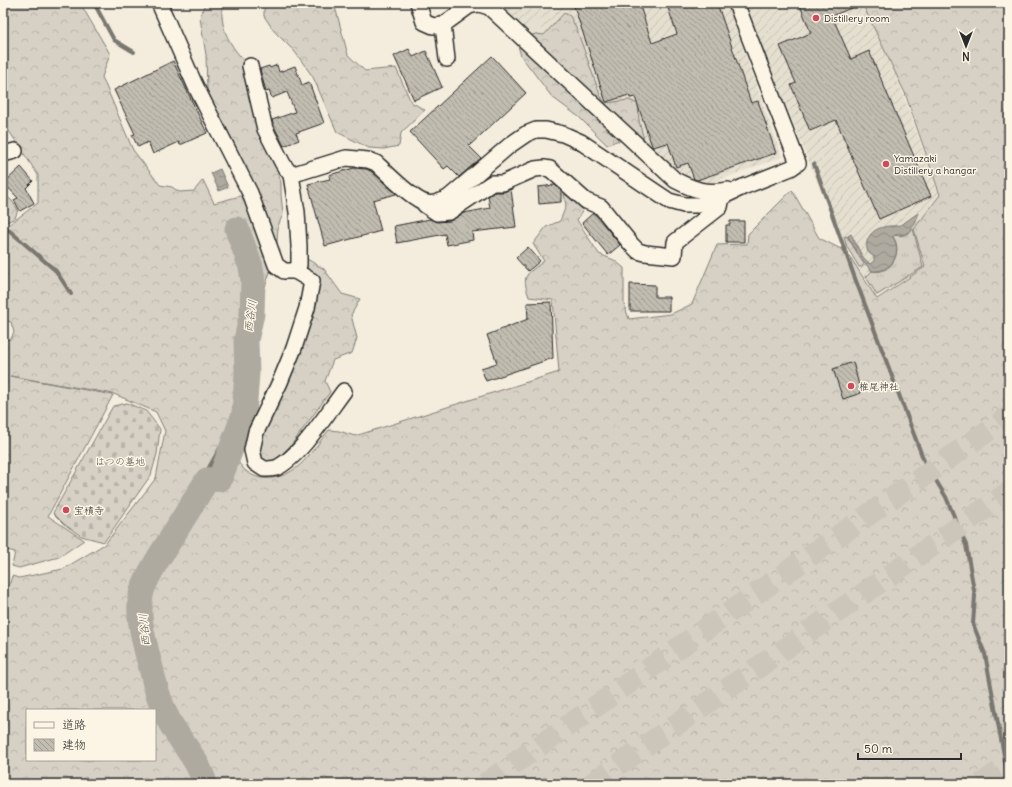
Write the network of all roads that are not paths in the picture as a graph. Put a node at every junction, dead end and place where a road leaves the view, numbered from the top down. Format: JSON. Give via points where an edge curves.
{"nodes":[{"id":1,"x":160,"y":3,"type":"edge"},
{"id":2,"x":418,"y":3,"type":"edge"},
{"id":3,"x":736,"y":3,"type":"edge"},
{"id":4,"x":443,"y":25,"type":"junction"},
{"id":5,"x":447,"y":59,"type":"dead end"},
{"id":6,"x":250,"y":66,"type":"dead end"},
{"id":7,"x":291,"y":175,"type":"junction"},
{"id":8,"x":743,"y":187,"type":"junction"},
{"id":9,"x":722,"y":197,"type":"junction"},
{"id":10,"x":418,"y":200,"type":"junction"},
{"id":11,"x":295,"y":271,"type":"junction"},
{"id":12,"x":344,"y":390,"type":"dead end"}],
"edges":[{"from":1,"to":11,"type":"street","via":[[195,85],[250,193],[276,265],[284,271]]},
{"from":2,"to":4,"type":"street","via":[[424,22],[433,26]]},
{"from":3,"to":8,"type":"street","via":[[798,163]]},
{"from":4,"to":5,"type":"street"},
{"from":4,"to":8,"type":"street","via":[[468,6],[489,6],[675,180],[700,192],[719,192]]},
{"from":6,"to":7,"type":"street","via":[[265,129]]},
{"from":7,"to":10,"type":"street","via":[[346,158],[368,160],[376,163]]},
{"from":7,"to":11,"type":"street","via":[[299,246],[299,265]]},
{"from":8,"to":9,"type":"street"},
{"from":9,"to":10,"type":"street","via":[[698,205],[669,201],[582,142],[563,134],[536,130],[510,144],[448,198],[437,203]]},
{"from":9,"to":10,"type":"street","via":[[720,208],[675,242],[674,256],[638,251],[600,207],[586,201],[550,170],[544,168],[535,169],[503,183],[492,183],[449,212],[437,213]]},
{"from":11,"to":12,"type":"street","via":[[312,281],[307,308],[294,348],[256,432],[252,450],[255,463],[264,469],[275,468],[286,462],[300,448]]}]}
